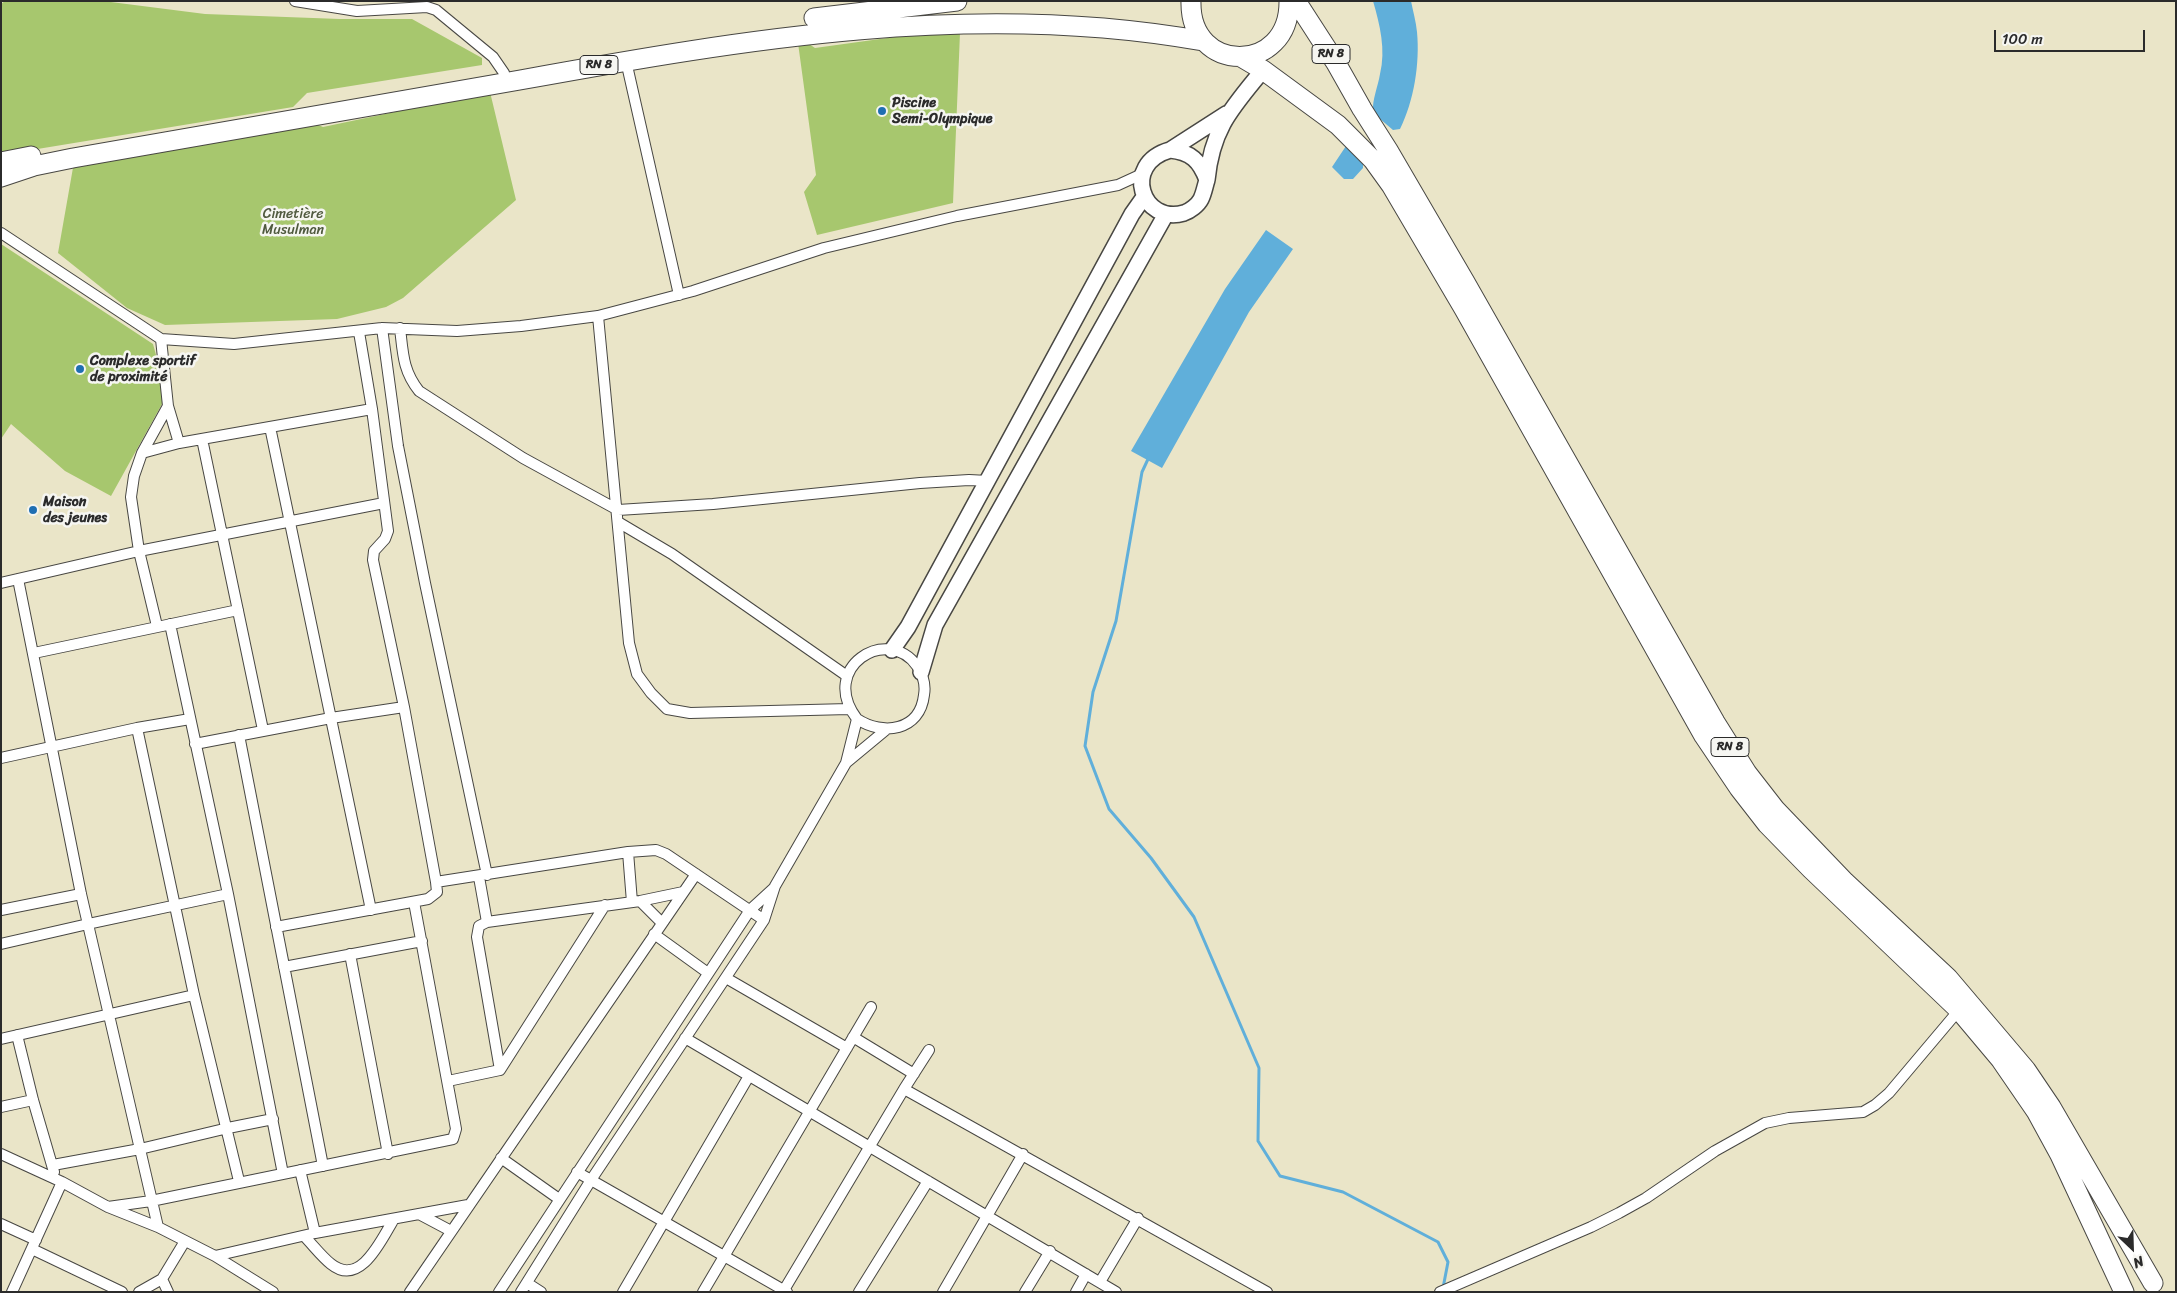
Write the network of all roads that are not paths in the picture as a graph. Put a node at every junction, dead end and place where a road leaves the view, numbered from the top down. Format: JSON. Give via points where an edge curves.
{"nodes":[{"id":1,"x":295,"y":1,"type":"edge"},
{"id":2,"x":428,"y":1,"type":"edge"},
{"id":3,"x":957,"y":1,"type":"edge"},
{"id":4,"x":1191,"y":1,"type":"edge"},
{"id":5,"x":1296,"y":3,"type":"edge"},
{"id":6,"x":436,"y":10,"type":"junction"},
{"id":7,"x":1203,"y":42,"type":"junction"},
{"id":8,"x":1241,"y":57,"type":"junction"},
{"id":9,"x":626,"y":60,"type":"junction"},
{"id":10,"x":1263,"y":70,"type":"junction"},
{"id":11,"x":504,"y":74,"type":"junction"},
{"id":12,"x":1229,"y":112,"type":"junction"},
{"id":13,"x":1170,"y":150,"type":"junction"},
{"id":14,"x":1380,"y":155,"type":"junction"},
{"id":15,"x":1,"y":162,"type":"edge"},
{"id":16,"x":1142,"y":174,"type":"junction"},
{"id":17,"x":1,"y":177,"type":"edge"},
{"id":18,"x":1207,"y":180,"type":"junction"},
{"id":19,"x":1144,"y":197,"type":"junction"},
{"id":20,"x":1166,"y":214,"type":"junction"},
{"id":21,"x":1,"y":233,"type":"edge"},
{"id":22,"x":679,"y":294,"type":"junction"},
{"id":23,"x":598,"y":316,"type":"junction"},
{"id":24,"x":382,"y":328,"type":"junction"},
{"id":25,"x":400,"y":328,"type":"junction"},
{"id":26,"x":359,"y":332,"type":"junction"},
{"id":27,"x":161,"y":340,"type":"junction"},
{"id":28,"x":168,"y":406,"type":"junction"},
{"id":29,"x":372,"y":409,"type":"junction"},
{"id":30,"x":270,"y":427,"type":"junction"},
{"id":31,"x":202,"y":438,"type":"junction"},
{"id":32,"x":179,"y":442,"type":"junction"},
{"id":33,"x":142,"y":453,"type":"junction"},
{"id":34,"x":988,"y":480,"type":"junction"},
{"id":35,"x":384,"y":503,"type":"junction"},
{"id":36,"x":618,"y":510,"type":"junction"},
{"id":37,"x":290,"y":520,"type":"junction"},
{"id":38,"x":618,"y":522,"type":"junction"},
{"id":39,"x":221,"y":534,"type":"junction"},
{"id":40,"x":139,"y":551,"type":"junction"},
{"id":41,"x":18,"y":579,"type":"junction"},
{"id":42,"x":1,"y":583,"type":"edge"},
{"id":43,"x":238,"y":610,"type":"junction"},
{"id":44,"x":170,"y":624,"type":"junction"},
{"id":45,"x":157,"y":626,"type":"junction"},
{"id":46,"x":892,"y":650,"type":"junction"},
{"id":47,"x":34,"y":653,"type":"junction"},
{"id":48,"x":921,"y":672,"type":"junction"},
{"id":49,"x":847,"y":676,"type":"junction"},
{"id":50,"x":404,"y":707,"type":"junction"},
{"id":51,"x":849,"y":709,"type":"junction"},
{"id":52,"x":331,"y":718,"type":"junction"},
{"id":53,"x":190,"y":719,"type":"junction"},
{"id":54,"x":857,"y":719,"type":"junction"},
{"id":55,"x":137,"y":728,"type":"junction"},
{"id":56,"x":887,"y":729,"type":"junction"},
{"id":57,"x":263,"y":730,"type":"junction"},
{"id":58,"x":239,"y":735,"type":"junction"},
{"id":59,"x":195,"y":744,"type":"junction"},
{"id":60,"x":52,"y":747,"type":"junction"},
{"id":61,"x":1,"y":758,"type":"edge"},
{"id":62,"x":846,"y":763,"type":"junction"},
{"id":63,"x":628,"y":852,"type":"junction"},
{"id":64,"x":696,"y":874,"type":"junction"},
{"id":65,"x":483,"y":876,"type":"junction"},
{"id":66,"x":436,"y":882,"type":"junction"},
{"id":67,"x":775,"y":886,"type":"junction"},
{"id":68,"x":683,"y":892,"type":"junction"},
{"id":69,"x":81,"y":894,"type":"junction"},
{"id":70,"x":228,"y":894,"type":"junction"},
{"id":71,"x":414,"y":902,"type":"junction"},
{"id":72,"x":636,"y":902,"type":"junction"},
{"id":73,"x":176,"y":904,"type":"junction"},
{"id":74,"x":605,"y":905,"type":"junction"},
{"id":75,"x":1,"y":910,"type":"edge"},
{"id":76,"x":371,"y":910,"type":"junction"},
{"id":77,"x":750,"y":910,"type":"junction"},
{"id":78,"x":764,"y":920,"type":"junction"},
{"id":79,"x":488,"y":922,"type":"junction"},
{"id":80,"x":662,"y":923,"type":"junction"},
{"id":81,"x":88,"y":924,"type":"junction"},
{"id":82,"x":276,"y":928,"type":"junction"},
{"id":83,"x":654,"y":934,"type":"junction"},
{"id":84,"x":422,"y":941,"type":"junction"},
{"id":85,"x":1,"y":944,"type":"edge"},
{"id":86,"x":350,"y":954,"type":"junction"},
{"id":87,"x":284,"y":967,"type":"junction"},
{"id":88,"x":708,"y":973,"type":"junction"},
{"id":89,"x":726,"y":978,"type":"junction"},
{"id":90,"x":194,"y":995,"type":"junction"},
{"id":91,"x":870,"y":1007,"type":"dead end"},
{"id":92,"x":1959,"y":1010,"type":"junction"},
{"id":93,"x":108,"y":1014,"type":"junction"},
{"id":94,"x":17,"y":1035,"type":"junction"},
{"id":95,"x":853,"y":1037,"type":"junction"},
{"id":96,"x":685,"y":1038,"type":"junction"},
{"id":97,"x":1,"y":1039,"type":"edge"},
{"id":98,"x":847,"y":1048,"type":"junction"},
{"id":99,"x":929,"y":1050,"type":"dead end"},
{"id":100,"x":500,"y":1070,"type":"junction"},
{"id":101,"x":914,"y":1074,"type":"junction"},
{"id":102,"x":749,"y":1076,"type":"junction"},
{"id":103,"x":448,"y":1081,"type":"junction"},
{"id":104,"x":904,"y":1088,"type":"junction"},
{"id":105,"x":33,"y":1100,"type":"junction"},
{"id":106,"x":1,"y":1107,"type":"edge"},
{"id":107,"x":810,"y":1111,"type":"junction"},
{"id":108,"x":273,"y":1119,"type":"junction"},
{"id":109,"x":228,"y":1128,"type":"junction"},
{"id":110,"x":870,"y":1146,"type":"junction"},
{"id":111,"x":140,"y":1149,"type":"junction"},
{"id":112,"x":1,"y":1154,"type":"edge"},
{"id":113,"x":388,"y":1154,"type":"junction"},
{"id":114,"x":1023,"y":1154,"type":"junction"},
{"id":115,"x":501,"y":1158,"type":"junction"},
{"id":116,"x":53,"y":1165,"type":"junction"},
{"id":117,"x":323,"y":1166,"type":"junction"},
{"id":118,"x":300,"y":1170,"type":"junction"},
{"id":119,"x":577,"y":1172,"type":"junction"},
{"id":120,"x":283,"y":1174,"type":"junction"},
{"id":121,"x":591,"y":1180,"type":"junction"},
{"id":122,"x":59,"y":1181,"type":"junction"},
{"id":123,"x":239,"y":1181,"type":"junction"},
{"id":124,"x":928,"y":1181,"type":"junction"},
{"id":125,"x":559,"y":1199,"type":"junction"},
{"id":126,"x":151,"y":1201,"type":"junction"},
{"id":127,"x":468,"y":1205,"type":"junction"},
{"id":128,"x":108,"y":1207,"type":"junction"},
{"id":129,"x":419,"y":1214,"type":"junction"},
{"id":130,"x":988,"y":1216,"type":"junction"},
{"id":131,"x":1138,"y":1218,"type":"junction"},
{"id":132,"x":394,"y":1219,"type":"junction"},
{"id":133,"x":663,"y":1221,"type":"junction"},
{"id":134,"x":1,"y":1224,"type":"edge"},
{"id":135,"x":158,"y":1227,"type":"junction"},
{"id":136,"x":451,"y":1231,"type":"junction"},
{"id":137,"x":315,"y":1233,"type":"junction"},
{"id":138,"x":304,"y":1236,"type":"junction"},
{"id":139,"x":185,"y":1241,"type":"junction"},
{"id":140,"x":34,"y":1244,"type":"junction"},
{"id":141,"x":1050,"y":1251,"type":"junction"},
{"id":142,"x":215,"y":1256,"type":"junction"},
{"id":143,"x":723,"y":1256,"type":"junction"},
{"id":144,"x":1086,"y":1274,"type":"junction"},
{"id":145,"x":162,"y":1279,"type":"junction"},
{"id":146,"x":1100,"y":1282,"type":"junction"},
{"id":147,"x":524,"y":1288,"type":"edge"},
{"id":148,"x":2157,"y":1288,"type":"edge"},
{"id":149,"x":786,"y":1291,"type":"edge"},
{"id":150,"x":12,"y":1292,"type":"edge"},
{"id":151,"x":122,"y":1292,"type":"edge"},
{"id":152,"x":139,"y":1292,"type":"edge"},
{"id":153,"x":168,"y":1292,"type":"edge"},
{"id":154,"x":273,"y":1292,"type":"edge"},
{"id":155,"x":410,"y":1292,"type":"edge"},
{"id":156,"x":500,"y":1292,"type":"edge"},
{"id":157,"x":541,"y":1292,"type":"edge"},
{"id":158,"x":623,"y":1292,"type":"edge"},
{"id":159,"x":703,"y":1292,"type":"edge"},
{"id":160,"x":859,"y":1292,"type":"edge"},
{"id":161,"x":943,"y":1292,"type":"edge"},
{"id":162,"x":1025,"y":1292,"type":"edge"},
{"id":163,"x":1076,"y":1292,"type":"edge"},
{"id":164,"x":1116,"y":1292,"type":"edge"},
{"id":165,"x":1267,"y":1292,"type":"edge"},
{"id":166,"x":1440,"y":1292,"type":"edge"},
{"id":167,"x":2126,"y":1292,"type":"edge"}],
"edges":[{"from":1,"to":6,"type":"street","via":[[357,11],[427,7]]},
{"from":2,"to":6,"type":"street"},
{"from":3,"to":11,"type":"highway","number":"RN 8","via":[[808,18]]},
{"from":4,"to":7,"type":"highway","via":[[1190,14]]},
{"from":5,"to":8,"type":"highway","via":[[1278,40],[1255,55]]},
{"from":5,"to":14,"type":"highway","number":"RN 8","via":[[1324,43],[1362,109]]},
{"from":6,"to":11,"type":"street","via":[[493,56]]},
{"from":7,"to":8,"type":"highway","via":[[1220,53]]},
{"from":7,"to":9,"type":"highway","number":"RN 8","via":[[1128,28],[1077,23],[938,20],[806,31]]},
{"from":8,"to":10,"type":"highway","number":"RN 8"},
{"from":9,"to":17,"type":"highway","number":"RN 8","via":[[73,158]]},
{"from":9,"to":22,"type":"street"},
{"from":10,"to":12,"type":"street"},
{"from":10,"to":14,"type":"highway","number":"RN 8"},
{"from":11,"to":15,"type":"highway","number":"RN 8"},
{"from":12,"to":13,"type":"street"},
{"from":12,"to":18,"type":"street","via":[[1213,144]]},
{"from":13,"to":16,"type":"street","via":[[1150,160]]},
{"from":13,"to":18,"type":"street","via":[[1181,151],[1198,161]]},
{"from":14,"to":92,"type":"highway","number":"RN 8","via":[[1391,185],[1704,736],[1767,824]]},
{"from":14,"to":148,"type":"highway","number":"RN 8","via":[[1475,299],[1747,773],[1775,809],[1821,858],[1948,978],[2026,1070]]},
{"from":16,"to":19,"type":"street"},
{"from":16,"to":22,"type":"street","via":[[1118,185],[957,216],[824,248]]},
{"from":18,"to":20,"type":"street","via":[[1201,200],[1194,207],[1186,212]]},
{"from":19,"to":20,"type":"street"},
{"from":19,"to":34,"type":"street"},
{"from":20,"to":48,"type":"street","via":[[935,625]]},
{"from":21,"to":27,"type":"street"},
{"from":22,"to":23,"type":"street"},
{"from":23,"to":25,"type":"street","via":[[458,331]]},
{"from":23,"to":36,"type":"street"},
{"from":24,"to":25,"type":"street"},
{"from":24,"to":26,"type":"street"},
{"from":24,"to":65,"type":"street","via":[[406,485]]},
{"from":25,"to":36,"type":"street","via":[[406,370],[419,391],[523,458]]},
{"from":26,"to":27,"type":"street","via":[[234,344]]},
{"from":26,"to":29,"type":"street"},
{"from":27,"to":28,"type":"street"},
{"from":28,"to":32,"type":"street"},
{"from":28,"to":33,"type":"street"},
{"from":29,"to":30,"type":"street"},
{"from":29,"to":35,"type":"street"},
{"from":30,"to":31,"type":"street"},
{"from":30,"to":37,"type":"street"},
{"from":31,"to":32,"type":"street"},
{"from":31,"to":39,"type":"street"},
{"from":32,"to":33,"type":"street"},
{"from":33,"to":40,"type":"street","via":[[131,497]]},
{"from":34,"to":36,"type":"street"},
{"from":34,"to":46,"type":"street","via":[[908,627]]},
{"from":35,"to":37,"type":"street"},
{"from":35,"to":50,"type":"street","via":[[388,532],[374,551],[374,560]]},
{"from":36,"to":38,"type":"street"},
{"from":37,"to":39,"type":"street"},
{"from":37,"to":52,"type":"street"},
{"from":38,"to":49,"type":"street","via":[[672,554]]},
{"from":38,"to":51,"type":"street","via":[[630,643],[637,674],[667,708],[690,713]]},
{"from":39,"to":40,"type":"street"},
{"from":39,"to":43,"type":"street"},
{"from":40,"to":41,"type":"street"},
{"from":40,"to":45,"type":"street"},
{"from":41,"to":42,"type":"street"},
{"from":41,"to":47,"type":"street"},
{"from":43,"to":44,"type":"street"},
{"from":43,"to":57,"type":"street"},
{"from":44,"to":45,"type":"street"},
{"from":44,"to":53,"type":"street"},
{"from":45,"to":47,"type":"street"},
{"from":46,"to":48,"type":"street","via":[[904,654]]},
{"from":46,"to":49,"type":"street","via":[[867,654],[856,661]]},
{"from":47,"to":60,"type":"street"},
{"from":48,"to":56,"type":"street","via":[[925,684],[921,707],[904,725]]},
{"from":49,"to":51,"type":"street","via":[[845,696]]},
{"from":50,"to":52,"type":"street"},
{"from":50,"to":66,"type":"street"},
{"from":51,"to":54,"type":"street"},
{"from":52,"to":57,"type":"street"},
{"from":52,"to":76,"type":"street"},
{"from":53,"to":55,"type":"street"},
{"from":53,"to":59,"type":"street"},
{"from":54,"to":56,"type":"street","via":[[868,726]]},
{"from":54,"to":62,"type":"street"},
{"from":55,"to":60,"type":"street"},
{"from":55,"to":73,"type":"street"},
{"from":56,"to":62,"type":"street"},
{"from":57,"to":58,"type":"street"},
{"from":58,"to":59,"type":"street"},
{"from":58,"to":82,"type":"street"},
{"from":59,"to":70,"type":"street"},
{"from":60,"to":61,"type":"street"},
{"from":60,"to":69,"type":"street"},
{"from":62,"to":67,"type":"street"},
{"from":63,"to":64,"type":"street","via":[[656,850]]},
{"from":63,"to":65,"type":"street"},
{"from":63,"to":72,"type":"street"},
{"from":64,"to":68,"type":"street"},
{"from":64,"to":77,"type":"street"},
{"from":65,"to":66,"type":"street"},
{"from":65,"to":79,"type":"street"},
{"from":66,"to":71,"type":"street","via":[[438,889],[434,895]]},
{"from":67,"to":77,"type":"street"},
{"from":67,"to":78,"type":"street"},
{"from":68,"to":72,"type":"street"},
{"from":68,"to":80,"type":"street"},
{"from":69,"to":75,"type":"street"},
{"from":69,"to":81,"type":"street"},
{"from":70,"to":73,"type":"street"},
{"from":70,"to":108,"type":"street"},
{"from":71,"to":76,"type":"street"},
{"from":71,"to":84,"type":"street"},
{"from":72,"to":74,"type":"street"},
{"from":72,"to":80,"type":"street"},
{"from":73,"to":81,"type":"street"},
{"from":73,"to":90,"type":"street"},
{"from":74,"to":79,"type":"street"},
{"from":74,"to":100,"type":"street"},
{"from":76,"to":82,"type":"street"},
{"from":77,"to":78,"type":"street"},
{"from":77,"to":88,"type":"street"},
{"from":78,"to":89,"type":"street"},
{"from":79,"to":100,"type":"street","via":[[479,926],[477,937]]},
{"from":80,"to":83,"type":"street"},
{"from":81,"to":85,"type":"street"},
{"from":81,"to":93,"type":"street"},
{"from":82,"to":87,"type":"street"},
{"from":83,"to":88,"type":"street"},
{"from":83,"to":115,"type":"street"},
{"from":84,"to":86,"type":"street"},
{"from":84,"to":103,"type":"street"},
{"from":86,"to":87,"type":"street"},
{"from":86,"to":113,"type":"street"},
{"from":87,"to":117,"type":"street"},
{"from":88,"to":119,"type":"street"},
{"from":89,"to":96,"type":"street"},
{"from":89,"to":98,"type":"street"},
{"from":90,"to":93,"type":"street"},
{"from":90,"to":109,"type":"street"},
{"from":91,"to":95,"type":"street"},
{"from":92,"to":166,"type":"street","via":[[1908,1073],[1869,1108],[1850,1114],[1765,1123],[1605,1220]]},
{"from":92,"to":167,"type":"highway","number":"RN 8","via":[[2001,1060],[2036,1111]]},
{"from":93,"to":94,"type":"street"},
{"from":93,"to":111,"type":"street"},
{"from":94,"to":97,"type":"street"},
{"from":94,"to":105,"type":"street"},
{"from":95,"to":98,"type":"street"},
{"from":95,"to":101,"type":"street"},
{"from":96,"to":102,"type":"street"},
{"from":96,"to":121,"type":"street"},
{"from":98,"to":107,"type":"street"},
{"from":99,"to":101,"type":"street"},
{"from":100,"to":103,"type":"street"},
{"from":101,"to":104,"type":"street"},
{"from":102,"to":107,"type":"street"},
{"from":102,"to":133,"type":"street"},
{"from":103,"to":113,"type":"street","via":[[456,1129],[452,1139]]},
{"from":104,"to":110,"type":"street"},
{"from":104,"to":114,"type":"street"},
{"from":105,"to":106,"type":"street"},
{"from":105,"to":116,"type":"street"},
{"from":107,"to":110,"type":"street"},
{"from":107,"to":143,"type":"street"},
{"from":108,"to":109,"type":"street"},
{"from":108,"to":120,"type":"street"},
{"from":109,"to":111,"type":"street"},
{"from":109,"to":123,"type":"street"},
{"from":110,"to":124,"type":"street"},
{"from":110,"to":149,"type":"street"},
{"from":111,"to":116,"type":"street"},
{"from":111,"to":126,"type":"street"},
{"from":112,"to":122,"type":"street"},
{"from":113,"to":117,"type":"street"},
{"from":114,"to":130,"type":"street"},
{"from":114,"to":131,"type":"street"},
{"from":115,"to":125,"type":"street"},
{"from":115,"to":127,"type":"street"},
{"from":116,"to":122,"type":"street"},
{"from":117,"to":118,"type":"street"},
{"from":118,"to":120,"type":"street"},
{"from":118,"to":137,"type":"street"},
{"from":119,"to":121,"type":"street"},
{"from":119,"to":125,"type":"street"},
{"from":120,"to":123,"type":"street"},
{"from":121,"to":133,"type":"street"},
{"from":121,"to":147,"type":"street"},
{"from":122,"to":128,"type":"street"},
{"from":122,"to":140,"type":"street"},
{"from":123,"to":126,"type":"street"},
{"from":124,"to":130,"type":"street"},
{"from":124,"to":160,"type":"street"},
{"from":125,"to":156,"type":"street"},
{"from":126,"to":128,"type":"street"},
{"from":126,"to":135,"type":"street"},
{"from":127,"to":129,"type":"street"},
{"from":127,"to":136,"type":"street"},
{"from":128,"to":135,"type":"street"},
{"from":129,"to":132,"type":"street"},
{"from":129,"to":136,"type":"street"},
{"from":130,"to":141,"type":"street"},
{"from":130,"to":161,"type":"street"},
{"from":131,"to":146,"type":"street"},
{"from":131,"to":165,"type":"street"},
{"from":132,"to":137,"type":"street"},
{"from":132,"to":138,"type":"street","via":[[372,1256],[352,1269],[332,1265]]},
{"from":133,"to":143,"type":"street"},
{"from":133,"to":158,"type":"street"},
{"from":134,"to":140,"type":"street"},
{"from":135,"to":139,"type":"street"},
{"from":136,"to":155,"type":"street"},
{"from":137,"to":138,"type":"street"},
{"from":138,"to":142,"type":"street"},
{"from":139,"to":142,"type":"street"},
{"from":139,"to":145,"type":"street"},
{"from":140,"to":150,"type":"street"},
{"from":140,"to":151,"type":"street"},
{"from":141,"to":144,"type":"street"},
{"from":141,"to":162,"type":"street"},
{"from":142,"to":154,"type":"street"},
{"from":143,"to":149,"type":"street"},
{"from":143,"to":159,"type":"street"},
{"from":144,"to":146,"type":"street"},
{"from":144,"to":163,"type":"street"},
{"from":145,"to":152,"type":"street"},
{"from":145,"to":153,"type":"street"},
{"from":146,"to":164,"type":"street"},
{"from":147,"to":157,"type":"street"},
{"from":148,"to":167,"type":"highway","via":[[2147,1282],[2136,1283]]}]}
